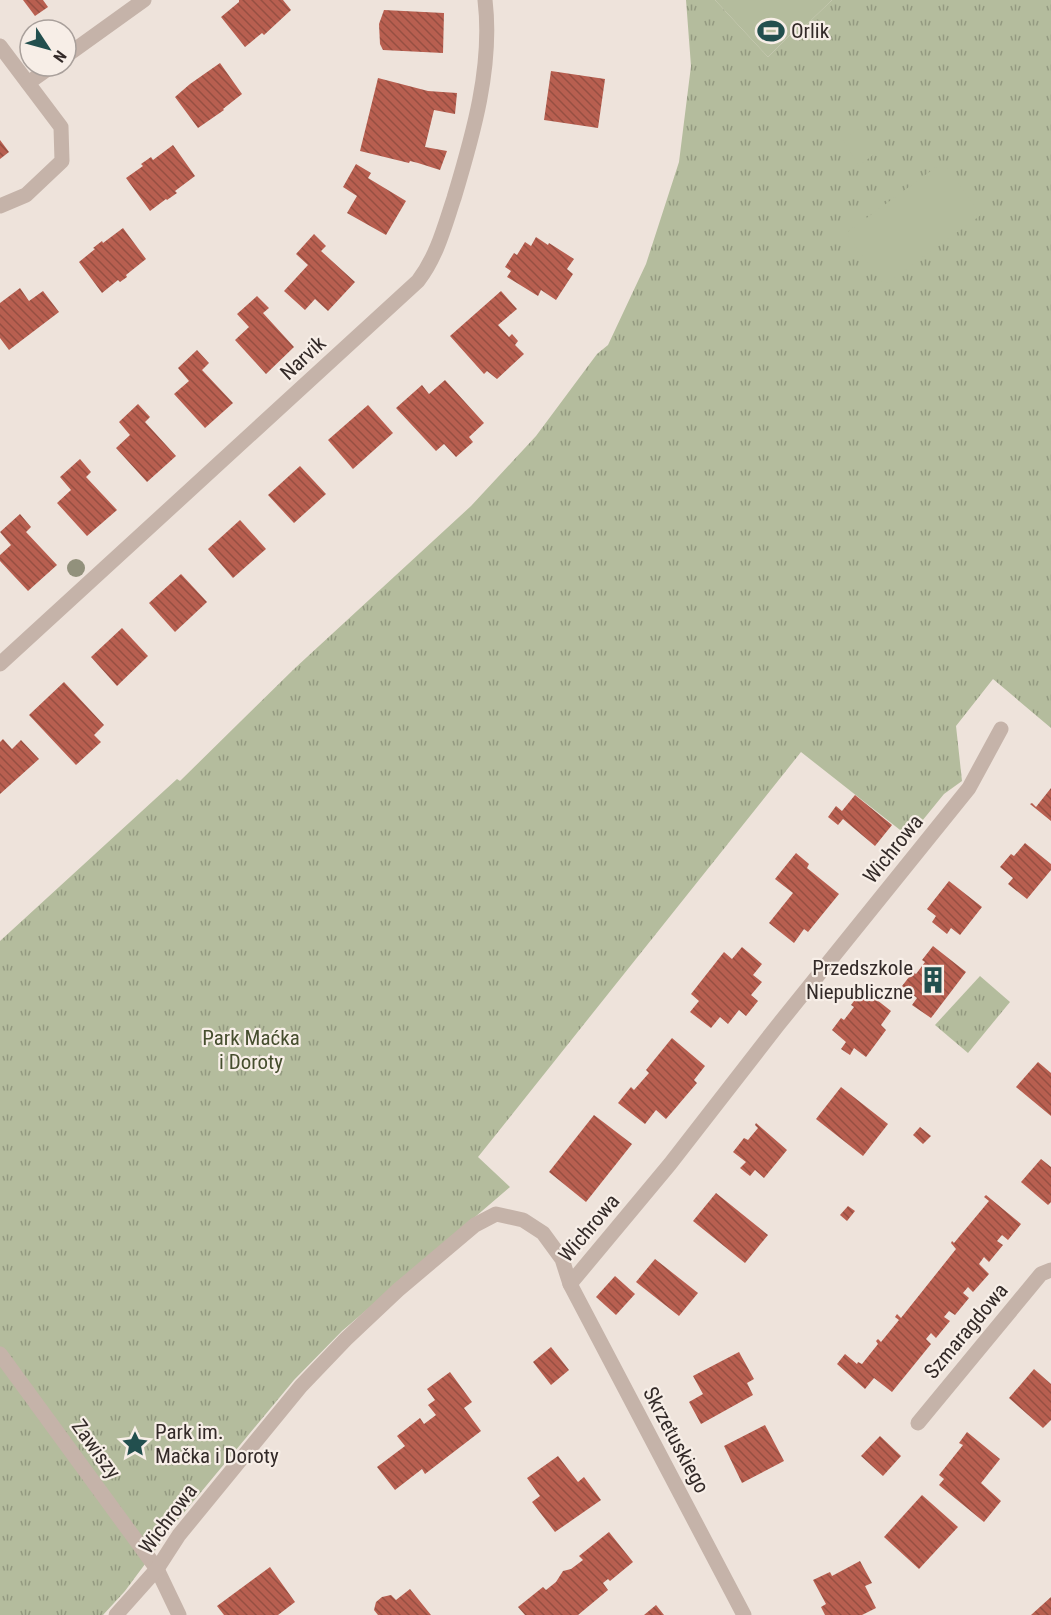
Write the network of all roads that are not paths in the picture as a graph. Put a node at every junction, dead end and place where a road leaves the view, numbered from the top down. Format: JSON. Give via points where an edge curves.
{"nodes":[{"id":1,"x":144,"y":0,"type":"edge"},
{"id":2,"x":485,"y":0,"type":"edge"},
{"id":3,"x":0,"y":46,"type":"edge"},
{"id":4,"x":78,"y":47,"type":"edge"},
{"id":5,"x":35,"y":78,"type":"edge"},
{"id":6,"x":28,"y":83,"type":"junction"},
{"id":7,"x":0,"y":206,"type":"edge"},
{"id":8,"x":0,"y":664,"type":"edge"},
{"id":9,"x":1002,"y":729,"type":"dead end"},
{"id":10,"x":1051,"y":1270,"type":"edge"},
{"id":11,"x":570,"y":1284,"type":"junction"},
{"id":12,"x":0,"y":1354,"type":"edge"},
{"id":13,"x":918,"y":1423,"type":"dead end"},
{"id":14,"x":157,"y":1569,"type":"junction"},
{"id":15,"x":116,"y":1615,"type":"edge"},
{"id":16,"x":179,"y":1615,"type":"edge"},
{"id":17,"x":744,"y":1615,"type":"edge"}],
"edges":[{"from":1,"to":4,"type":"street"},
{"from":2,"to":8,"type":"street","name":"Narvik","via":[[485,54],[479,100],[459,180],[430,265],[418,281]]},
{"from":3,"to":6,"type":"street"},
{"from":5,"to":6,"type":"street"},
{"from":6,"to":7,"type":"street","via":[[62,127],[62,161],[26,195]]},
{"from":9,"to":11,"type":"street","name":"Wichrowa","via":[[969,788]]},
{"from":10,"to":13,"type":"street","name":"Szmaragdowa","via":[[1041,1274]]},
{"from":11,"to":14,"type":"street","name":"Wichrowa","via":[[562,1259],[549,1241],[523,1220],[496,1214],[474,1225],[398,1290],[301,1386],[178,1535]]},
{"from":11,"to":17,"type":"street","name":"Skrzetuskiego"},
{"from":12,"to":14,"type":"street","name":"Zawiszy"},
{"from":14,"to":15,"type":"street","name":"Wichrowa"},
{"from":14,"to":16,"type":"street","name":"Zawiszy"}]}
